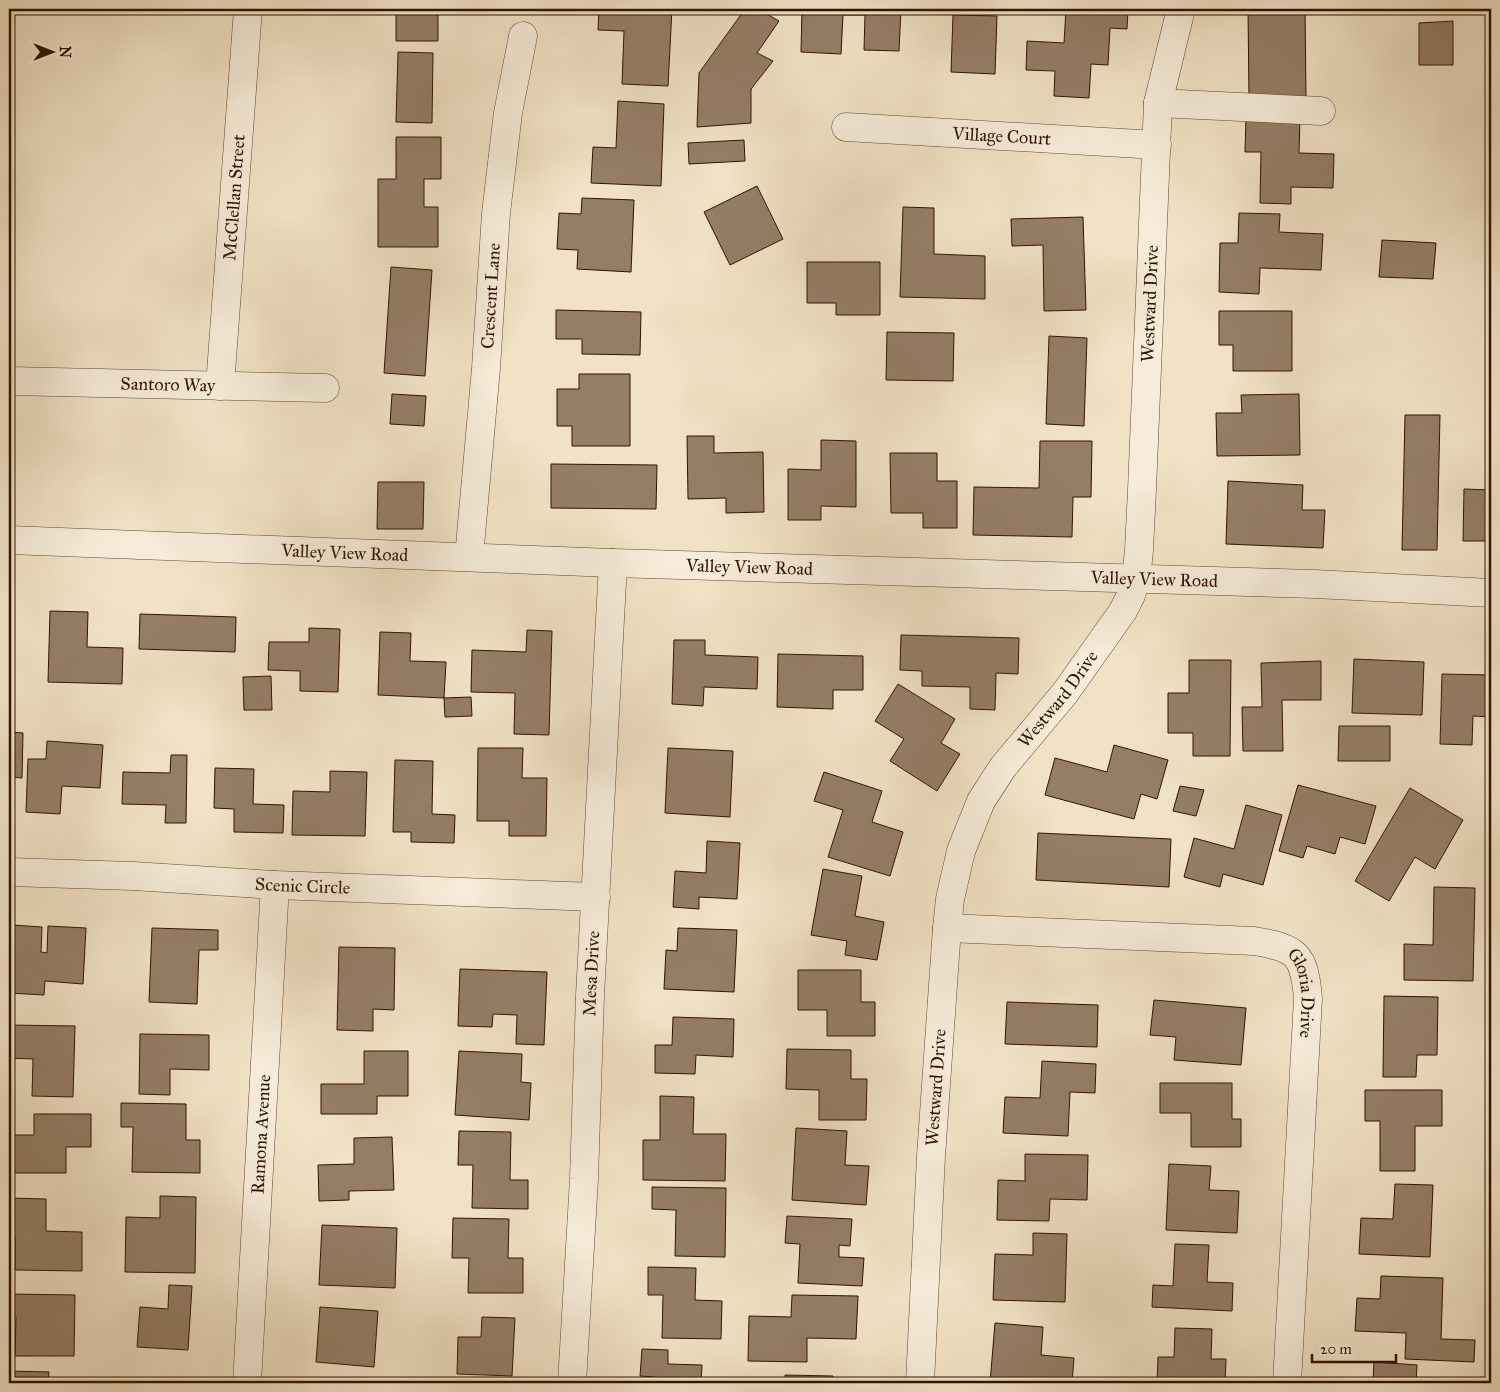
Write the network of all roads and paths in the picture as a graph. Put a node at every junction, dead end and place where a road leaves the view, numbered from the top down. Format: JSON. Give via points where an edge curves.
{"nodes":[{"id":1,"x":248,"y":9,"type":"edge"},
{"id":2,"x":1181,"y":9,"type":"edge"},
{"id":3,"x":523,"y":36,"type":"dead end"},
{"id":4,"x":1158,"y":103,"type":"junction"},
{"id":5,"x":1321,"y":111,"type":"dead end"},
{"id":6,"x":846,"y":127,"type":"dead end"},
{"id":7,"x":1157,"y":144,"type":"junction"},
{"id":8,"x":9,"y":381,"type":"edge"},
{"id":9,"x":220,"y":386,"type":"junction"},
{"id":10,"x":326,"y":388,"type":"dead end"},
{"id":11,"x":9,"y":540,"type":"edge"},
{"id":12,"x":469,"y":557,"type":"junction"},
{"id":13,"x":613,"y":563,"type":"junction"},
{"id":14,"x":1136,"y":580,"type":"junction"},
{"id":15,"x":1491,"y":593,"type":"edge"},
{"id":16,"x":9,"y":872,"type":"edge"},
{"id":17,"x":274,"y":885,"type":"junction"},
{"id":18,"x":596,"y":898,"type":"junction"},
{"id":19,"x":946,"y":928,"type":"junction"},
{"id":20,"x":247,"y":1383,"type":"edge"},
{"id":21,"x":572,"y":1383,"type":"edge"},
{"id":22,"x":920,"y":1383,"type":"edge"},
{"id":23,"x":1287,"y":1383,"type":"edge"}],
"edges":[{"from":1,"to":9,"type":"street","name":"McClellan Street"},
{"from":2,"to":4,"type":"street","name":"Westward Drive"},
{"from":3,"to":12,"type":"street","name":"Crescent Lane","via":[[508,112],[496,214]]},
{"from":4,"to":5,"type":"street"},
{"from":4,"to":7,"type":"street","name":"Westward Drive"},
{"from":6,"to":7,"type":"street","name":"Village Court"},
{"from":7,"to":14,"type":"street","name":"Westward Drive"},
{"from":8,"to":9,"type":"street","name":"Santoro Way"},
{"from":9,"to":10,"type":"street","name":"Santoro Way"},
{"from":11,"to":12,"type":"street","name":"Valley View Road"},
{"from":12,"to":13,"type":"street","name":"Valley View Road"},
{"from":13,"to":14,"type":"street","name":"Valley View Road"},
{"from":13,"to":18,"type":"street","name":"Mesa Drive"},
{"from":14,"to":15,"type":"street","name":"Valley View Road","via":[[1314,584]]},
{"from":14,"to":19,"type":"street","name":"Westward Drive","via":[[1123,611],[1065,693],[1003,767],[981,801],[961,851]]},
{"from":16,"to":17,"type":"street","name":"Scenic Circle"},
{"from":17,"to":18,"type":"street","name":"Scenic Circle"},
{"from":17,"to":20,"type":"street","name":"Ramona Avenue"},
{"from":18,"to":21,"type":"street","name":"Mesa Drive"},
{"from":19,"to":22,"type":"street","name":"Westward Drive"},
{"from":19,"to":23,"type":"street","name":"Gloria Drive","via":[[1254,941],[1278,945],[1295,954],[1306,975],[1308,998]]}]}
